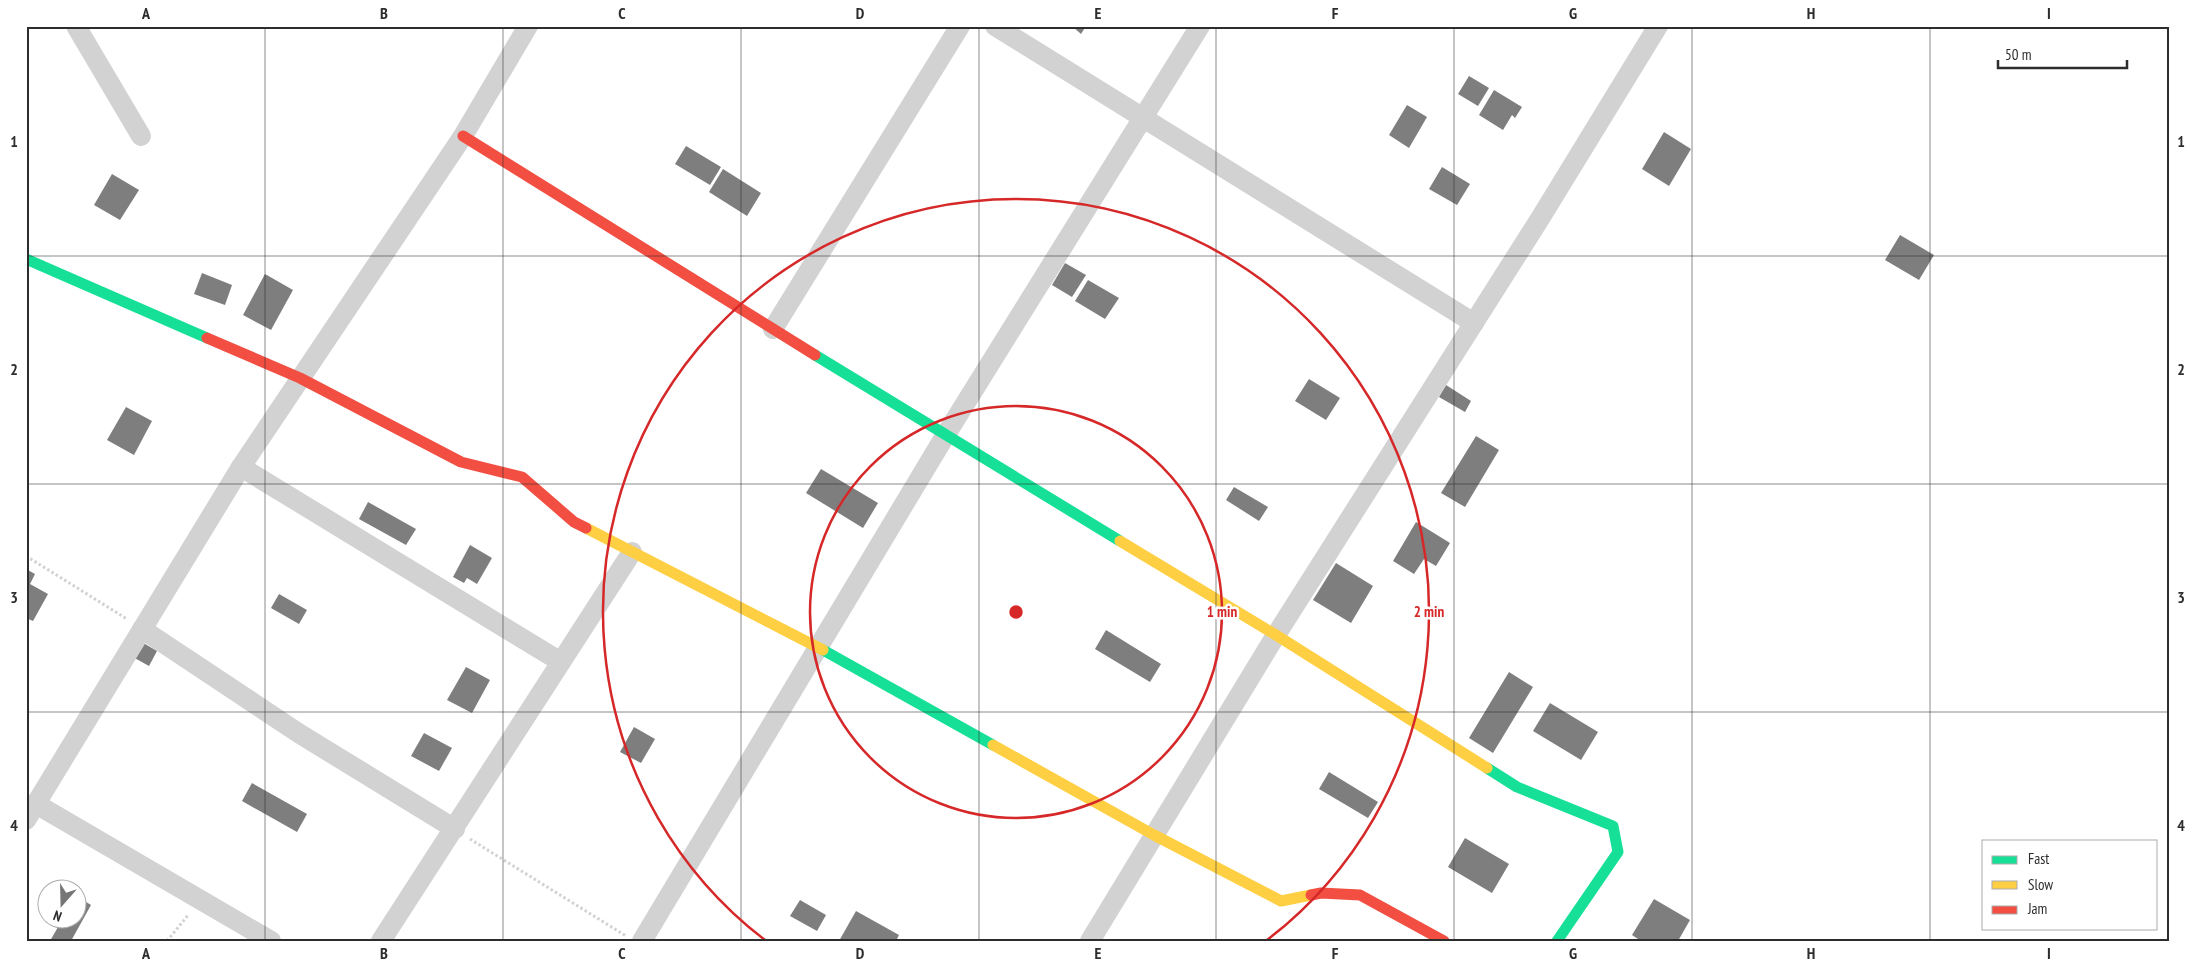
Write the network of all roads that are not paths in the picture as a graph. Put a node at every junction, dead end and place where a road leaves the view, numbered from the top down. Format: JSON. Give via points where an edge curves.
{"nodes":[{"id":1,"x":76,"y":26,"type":"edge"},
{"id":2,"x":528,"y":26,"type":"edge"},
{"id":3,"x":960,"y":26,"type":"edge"},
{"id":4,"x":995,"y":26,"type":"edge"},
{"id":5,"x":1200,"y":26,"type":"edge"},
{"id":6,"x":1658,"y":26,"type":"edge"},
{"id":7,"x":1142,"y":119,"type":"junction"},
{"id":8,"x":141,"y":136,"type":"dead end"},
{"id":9,"x":463,"y":136,"type":"junction"},
{"id":10,"x":26,"y":259,"type":"edge"},
{"id":11,"x":1474,"y":323,"type":"junction"},
{"id":12,"x":773,"y":328,"type":"junction"},
{"id":13,"x":300,"y":378,"type":"junction"},
{"id":14,"x":945,"y":436,"type":"junction"},
{"id":15,"x":240,"y":467,"type":"junction"},
{"id":16,"x":632,"y":552,"type":"junction"},
{"id":17,"x":142,"y":629,"type":"junction"},
{"id":18,"x":1276,"y":635,"type":"junction"},
{"id":19,"x":818,"y":647,"type":"junction"},
{"id":20,"x":561,"y":662,"type":"junction"},
{"id":21,"x":31,"y":812,"type":"edge"},
{"id":22,"x":455,"y":829,"type":"junction"},
{"id":23,"x":1154,"y":835,"type":"junction"},
{"id":24,"x":270,"y":941,"type":"edge"},
{"id":25,"x":381,"y":941,"type":"edge"},
{"id":26,"x":642,"y":941,"type":"edge"},
{"id":27,"x":1090,"y":941,"type":"edge"},
{"id":28,"x":1444,"y":941,"type":"edge"},
{"id":29,"x":1557,"y":941,"type":"edge"}],
"edges":[{"from":1,"to":8,"type":"street"},
{"from":2,"to":9,"type":"street"},
{"from":3,"to":12,"type":"street"},
{"from":4,"to":7,"type":"street"},
{"from":5,"to":7,"type":"street"},
{"from":6,"to":11,"type":"street"},
{"from":7,"to":11,"type":"street"},
{"from":7,"to":14,"type":"street"},
{"from":9,"to":12,"type":"street"},
{"from":9,"to":13,"type":"street"},
{"from":10,"to":13,"type":"street"},
{"from":11,"to":18,"type":"street"},
{"from":12,"to":14,"type":"street"},
{"from":13,"to":15,"type":"street"},
{"from":13,"to":16,"type":"street","via":[[461,462],[522,477],[574,522]]},
{"from":14,"to":18,"type":"street"},
{"from":14,"to":19,"type":"street"},
{"from":15,"to":17,"type":"street"},
{"from":15,"to":20,"type":"street"},
{"from":16,"to":19,"type":"street"},
{"from":16,"to":20,"type":"street"},
{"from":17,"to":21,"type":"street"},
{"from":17,"to":22,"type":"street","via":[[300,734]]},
{"from":18,"to":23,"type":"street"},
{"from":18,"to":29,"type":"street","via":[[1517,787],[1614,826],[1618,852]]},
{"from":19,"to":23,"type":"street"},
{"from":19,"to":26,"type":"street"},
{"from":20,"to":22,"type":"street"},
{"from":21,"to":24,"type":"street","via":[[200,899]]},
{"from":22,"to":25,"type":"street"},
{"from":23,"to":27,"type":"street"},
{"from":23,"to":28,"type":"street","via":[[1281,901],[1321,893],[1360,895]]}]}
